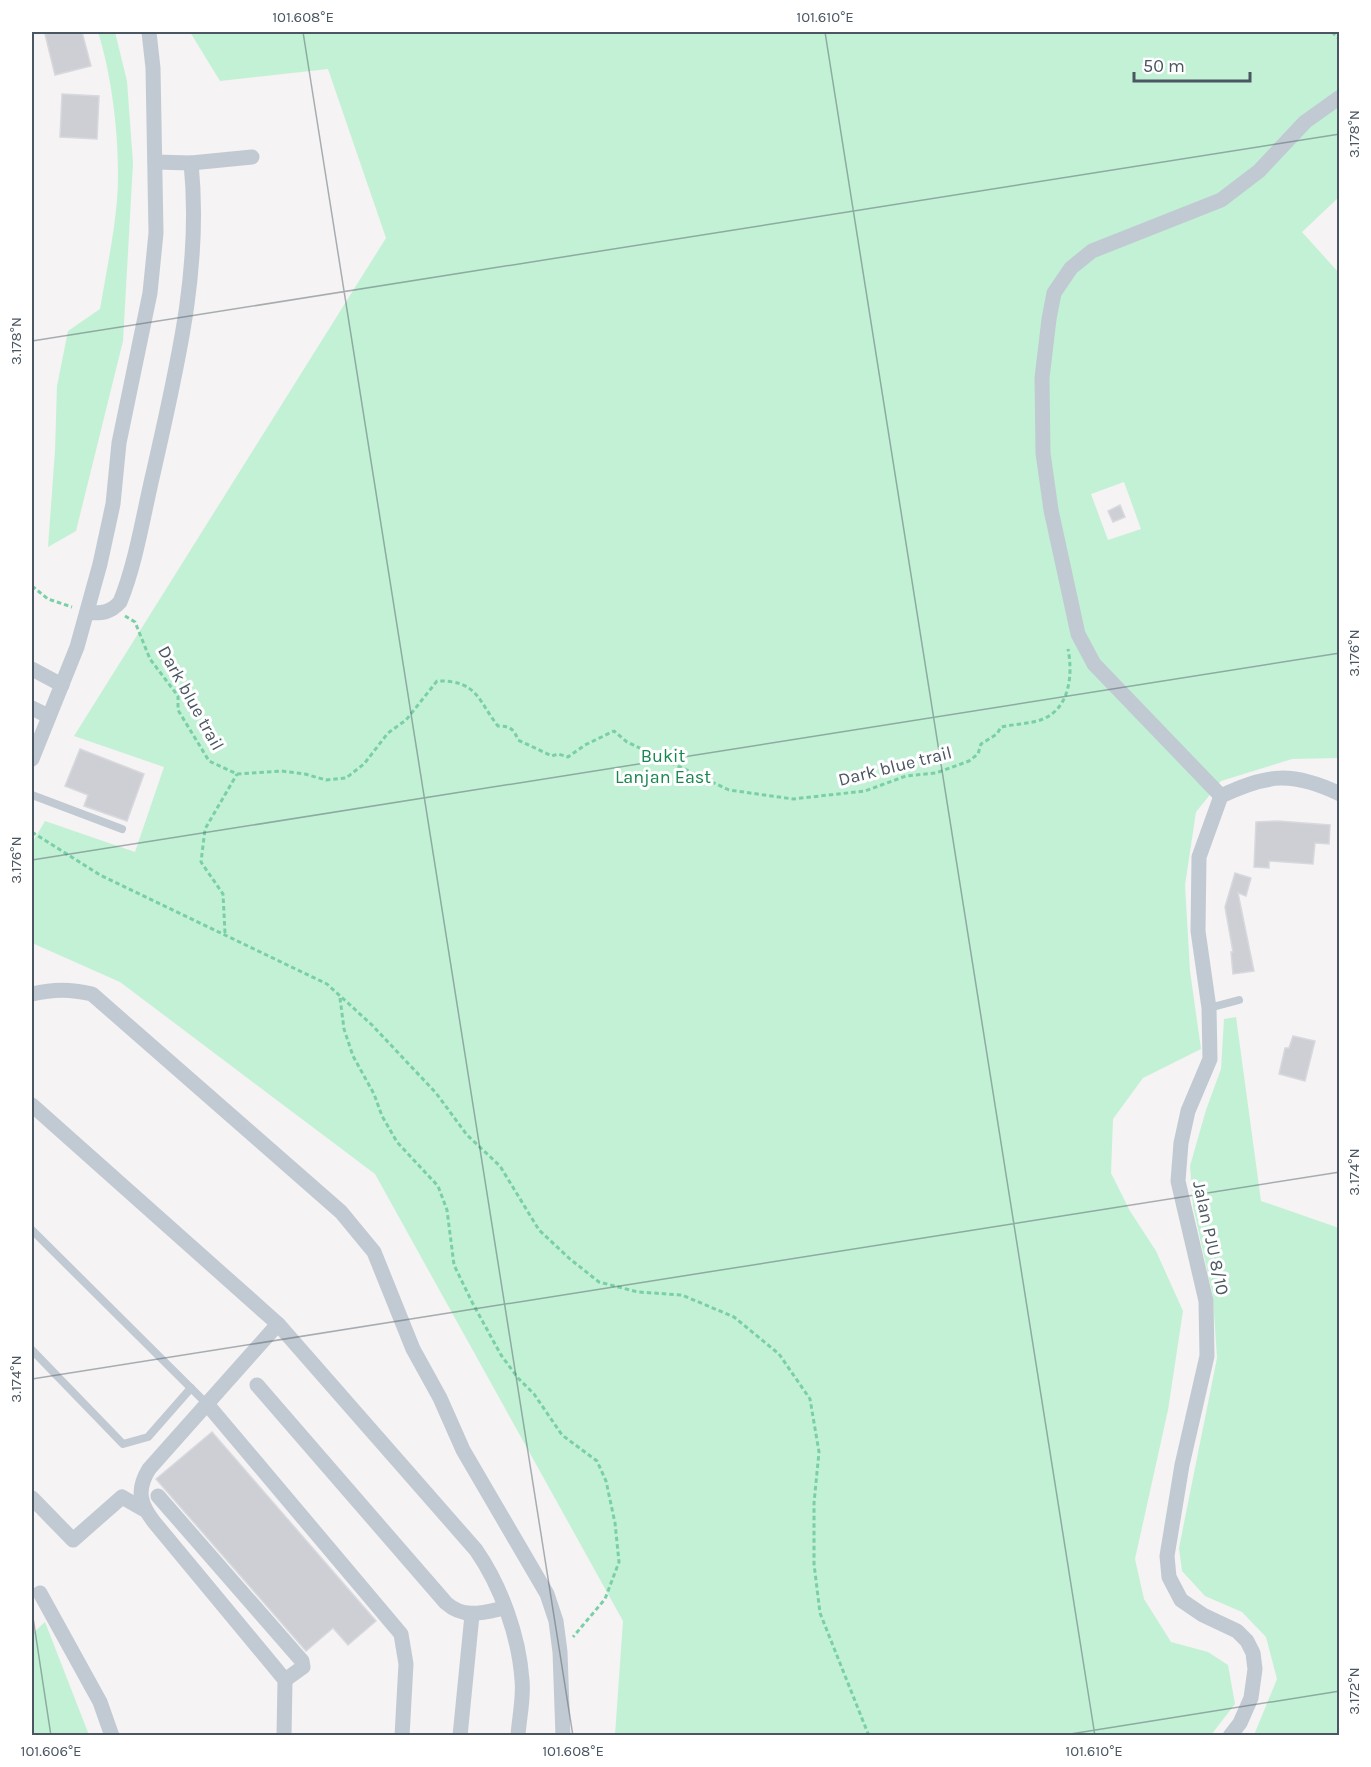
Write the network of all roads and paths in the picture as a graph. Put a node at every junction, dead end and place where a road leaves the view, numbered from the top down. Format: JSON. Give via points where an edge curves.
{"nodes":[{"id":1,"x":149,"y":32,"type":"edge"},
{"id":2,"x":1332,"y":32,"type":"edge"},
{"id":3,"x":1340,"y":40,"type":"edge"},
{"id":4,"x":1340,"y":97,"type":"edge"},
{"id":5,"x":252,"y":157,"type":"dead end"},
{"id":6,"x":155,"y":162,"type":"junction"},
{"id":7,"x":191,"y":163,"type":"junction"},
{"id":8,"x":32,"y":586,"type":"edge"},
{"id":9,"x":113,"y":609,"type":"junction"},
{"id":10,"x":87,"y":612,"type":"junction"},
{"id":11,"x":1078,"y":634,"type":"junction"},
{"id":12,"x":32,"y":669,"type":"edge"},
{"id":13,"x":62,"y":685,"type":"junction"},
{"id":14,"x":32,"y":708,"type":"edge"},
{"id":15,"x":48,"y":716,"type":"junction"},
{"id":16,"x":32,"y":759,"type":"edge"},
{"id":17,"x":237,"y":774,"type":"junction"},
{"id":18,"x":1340,"y":794,"type":"edge"},
{"id":19,"x":32,"y":795,"type":"edge"},
{"id":20,"x":1221,"y":796,"type":"junction"},
{"id":21,"x":122,"y":829,"type":"dead end"},
{"id":22,"x":32,"y":832,"type":"edge"},
{"id":23,"x":225,"y":934,"type":"junction"},
{"id":24,"x":32,"y":994,"type":"edge"},
{"id":25,"x":340,"y":998,"type":"junction"},
{"id":26,"x":1239,"y":1000,"type":"dead end"},
{"id":27,"x":1209,"y":1008,"type":"junction"},
{"id":28,"x":32,"y":1105,"type":"edge"},
{"id":29,"x":32,"y":1230,"type":"edge"},
{"id":30,"x":278,"y":1324,"type":"junction"},
{"id":31,"x":32,"y":1350,"type":"edge"},
{"id":32,"x":257,"y":1385,"type":"dead end"},
{"id":33,"x":191,"y":1388,"type":"junction"},
{"id":34,"x":207,"y":1404,"type":"junction"},
{"id":35,"x":158,"y":1496,"type":"dead end"},
{"id":36,"x":32,"y":1498,"type":"edge"},
{"id":37,"x":143,"y":1509,"type":"junction"},
{"id":38,"x":40,"y":1593,"type":"dead end"},
{"id":39,"x":504,"y":1608,"type":"junction"},
{"id":40,"x":472,"y":1615,"type":"junction"},
{"id":41,"x":560,"y":1652,"type":"junction"},
{"id":42,"x":285,"y":1680,"type":"junction"},
{"id":43,"x":112,"y":1736,"type":"edge"},
{"id":44,"x":284,"y":1736,"type":"edge"},
{"id":45,"x":402,"y":1736,"type":"edge"},
{"id":46,"x":460,"y":1736,"type":"edge"},
{"id":47,"x":518,"y":1736,"type":"edge"},
{"id":48,"x":563,"y":1736,"type":"edge"},
{"id":49,"x":869,"y":1736,"type":"edge"},
{"id":50,"x":1230,"y":1736,"type":"edge"}],
"edges":[{"from":1,"to":6,"type":"street"},
{"from":2,"to":3,"type":"path"},
{"from":4,"to":11,"type":"street","via":[[1305,122],[1259,171],[1221,200],[1092,251],[1071,268],[1054,293],[1042,378],[1043,453]]},
{"from":5,"to":7,"type":"street"},
{"from":6,"to":7,"type":"street"},
{"from":6,"to":10,"type":"street","via":[[156,233],[150,293],[119,443],[113,504]]},
{"from":7,"to":9,"type":"street","via":[[196,207],[190,289],[179,358],[125,589]]},
{"from":8,"to":10,"type":"path","via":[[48,599]]},
{"from":9,"to":10,"type":"street","via":[[100,614]]},
{"from":9,"to":17,"type":"path","name":"Dark blue trail","via":[[135,622],[141,631],[150,659],[178,696],[178,710],[209,762]]},
{"from":10,"to":13,"type":"street"},
{"from":11,"to":17,"type":"path","name":"Dark blue trail","via":[[1068,646],[1067,694],[1062,704],[1042,720],[1001,728],[981,744],[978,754],[957,766],[922,776],[906,776],[865,791],[793,799],[729,790],[627,742],[614,731],[568,757],[552,756],[518,740],[508,726],[498,726],[486,703],[469,688],[450,681],[437,681],[419,706],[346,778],[326,780],[281,771]]},
{"from":11,"to":20,"type":"street","via":[[1094,664]]},
{"from":12,"to":13,"type":"street"},
{"from":13,"to":15,"type":"street"},
{"from":14,"to":15,"type":"street"},
{"from":15,"to":16,"type":"street"},
{"from":17,"to":23,"type":"path","via":[[205,829],[201,862],[223,894]]},
{"from":18,"to":20,"type":"street","via":[[1319,783],[1278,778],[1254,781]]},
{"from":19,"to":21,"type":"lane"},
{"from":20,"to":27,"type":"street","name":"Jalan PJU 8/10","via":[[1199,857],[1198,931]]},
{"from":22,"to":23,"type":"path","via":[[100,875]]},
{"from":23,"to":25,"type":"path","via":[[327,984]]},
{"from":24,"to":41,"type":"street","via":[[54,989],[92,994],[340,1212],[374,1252],[413,1349],[463,1450],[547,1594]]},
{"from":25,"to":41,"type":"path","via":[[353,1056],[382,1116],[397,1142],[438,1186],[447,1210],[454,1265],[501,1355],[562,1435],[597,1461],[606,1481],[619,1562],[606,1599]]},
{"from":25,"to":49,"type":"path","via":[[372,1025],[436,1093],[467,1135],[500,1166],[539,1230],[570,1259],[599,1282],[638,1292],[682,1295],[734,1317],[779,1354],[810,1399],[819,1452],[814,1564],[820,1613]]},
{"from":26,"to":27,"type":"lane"},
{"from":27,"to":50,"type":"street","name":"Jalan PJU 8/10","via":[[1210,1059],[1188,1111],[1178,1181],[1206,1301],[1207,1356],[1182,1465],[1167,1556],[1169,1577],[1181,1600],[1203,1616],[1237,1631],[1253,1653],[1251,1698]]},
{"from":28,"to":30,"type":"street"},
{"from":29,"to":33,"type":"lane"},
{"from":30,"to":34,"type":"street"},
{"from":30,"to":39,"type":"street","via":[[476,1550],[489,1569]]},
{"from":31,"to":33,"type":"lane","via":[[123,1443],[148,1437]]},
{"from":32,"to":40,"type":"street","via":[[446,1603],[456,1612]]},
{"from":33,"to":34,"type":"lane"},
{"from":34,"to":37,"type":"street","via":[[143,1480]]},
{"from":34,"to":45,"type":"street","via":[[401,1634],[406,1664]]},
{"from":35,"to":42,"type":"street","via":[[302,1661],[303,1667]]},
{"from":36,"to":37,"type":"street","via":[[73,1540],[122,1497]]},
{"from":37,"to":42,"type":"street"},
{"from":38,"to":43,"type":"street","via":[[100,1702]]},
{"from":39,"to":40,"type":"street"},
{"from":39,"to":47,"type":"street","via":[[517,1644],[523,1682]]},
{"from":40,"to":46,"type":"street"},
{"from":41,"to":48,"type":"street"},
{"from":42,"to":44,"type":"street"}]}
